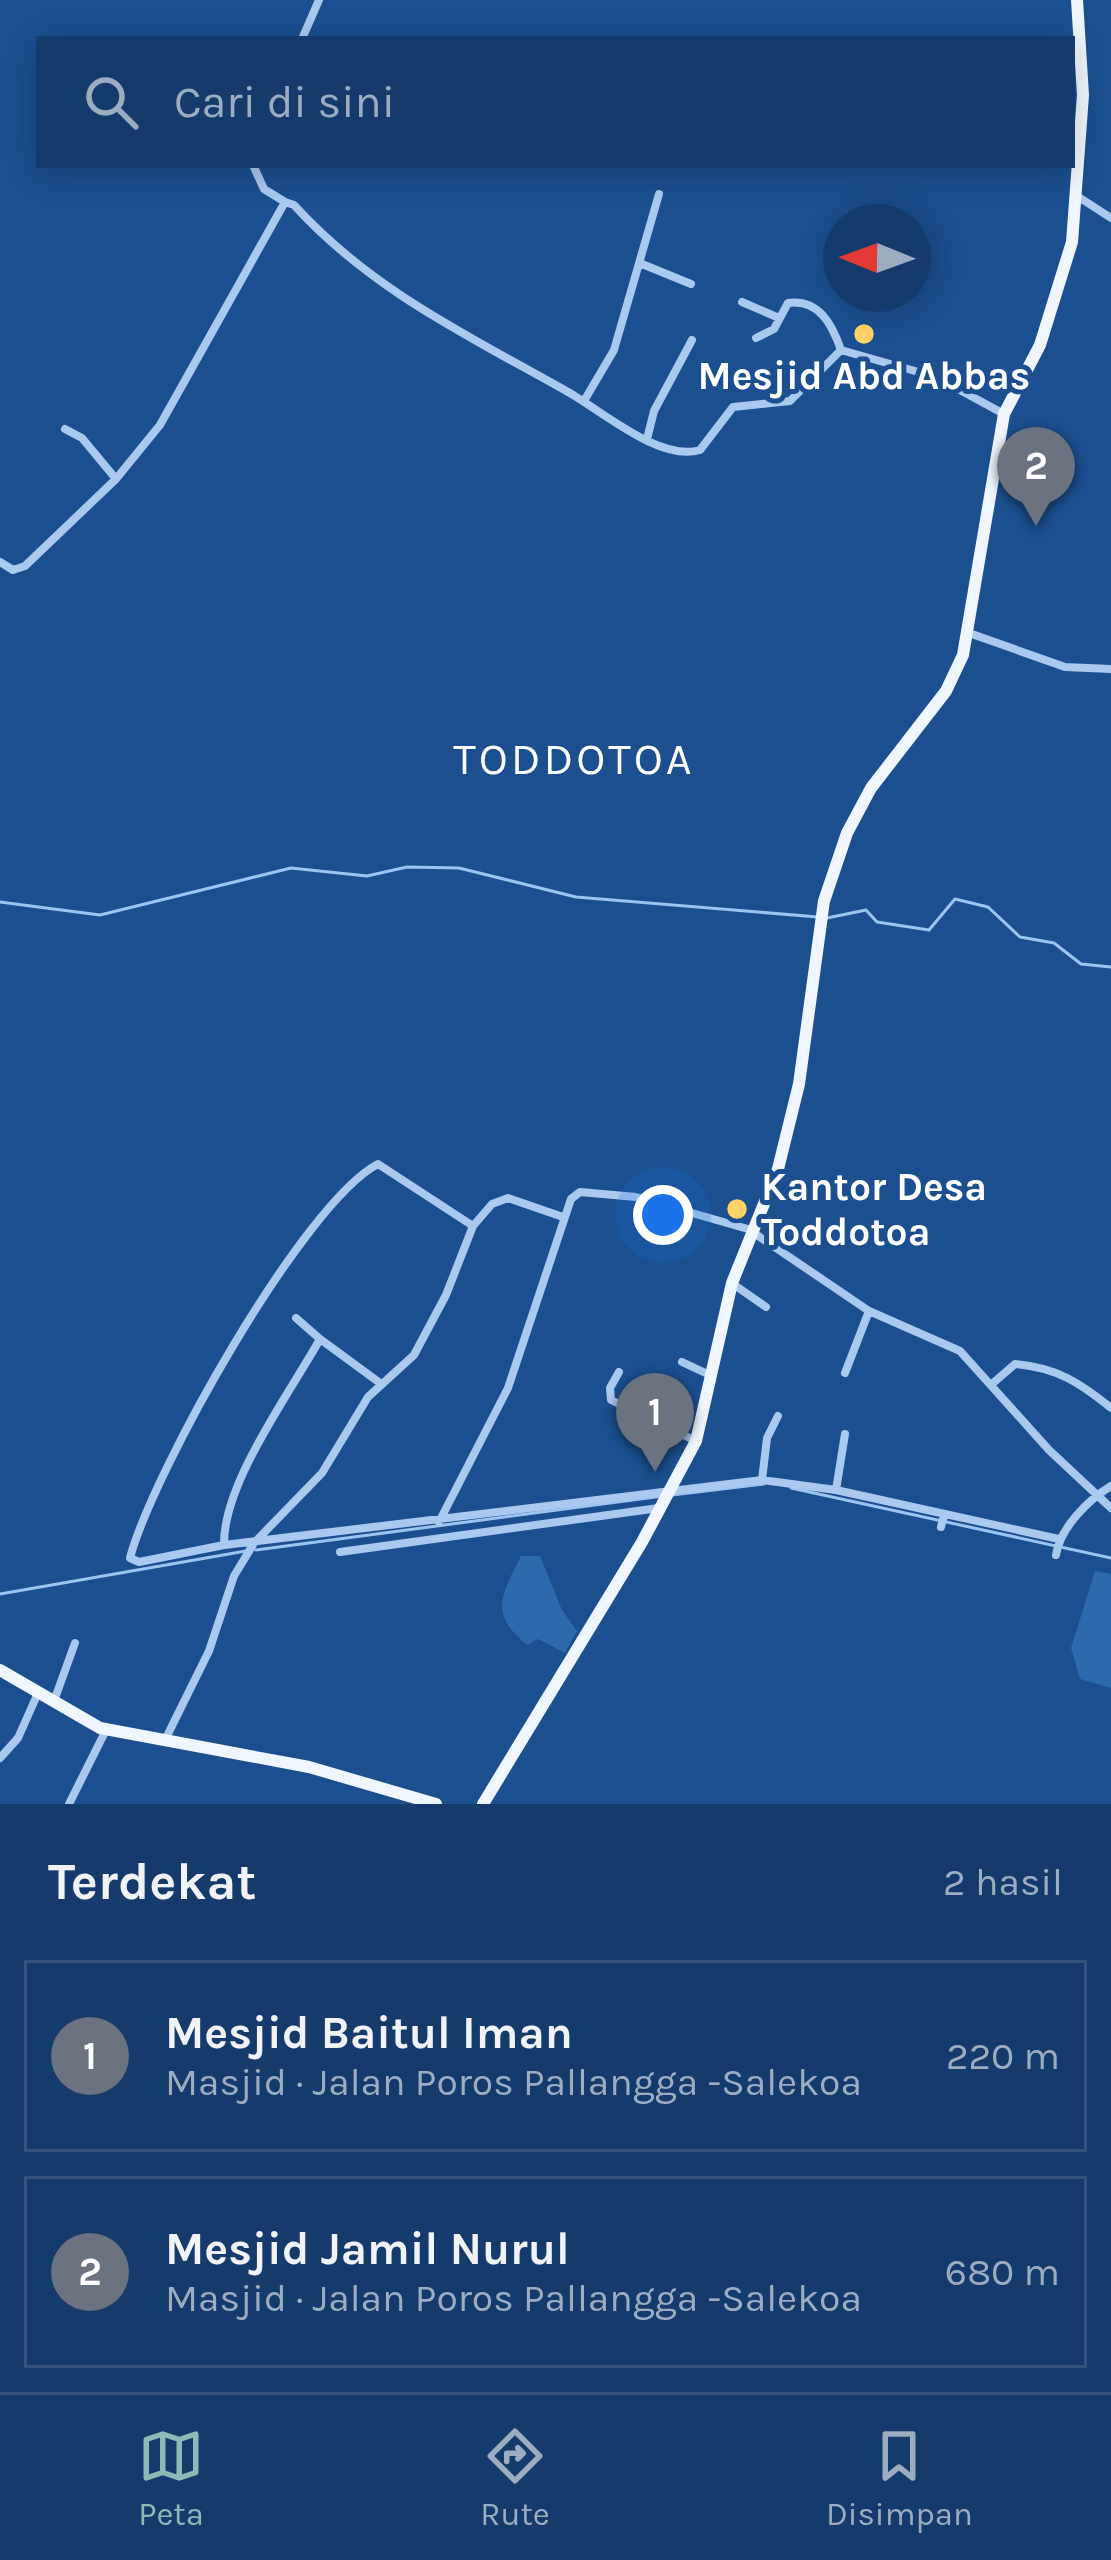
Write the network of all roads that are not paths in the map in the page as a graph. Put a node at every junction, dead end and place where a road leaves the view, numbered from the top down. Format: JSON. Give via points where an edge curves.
{"nodes":[{"id":1,"x":319,"y":0,"type":"edge"},
{"id":2,"x":1077,"y":0,"type":"edge"},
{"id":3,"x":303,"y":36,"type":"edge"},
{"id":4,"x":254,"y":168,"type":"edge"},
{"id":5,"x":659,"y":194,"type":"dead end"},
{"id":6,"x":1077,"y":196,"type":"junction"},
{"id":7,"x":285,"y":202,"type":"junction"},
{"id":8,"x":1111,"y":218,"type":"edge"},
{"id":9,"x":642,"y":264,"type":"junction"},
{"id":10,"x":691,"y":284,"type":"dead end"},
{"id":11,"x":742,"y":302,"type":"dead end"},
{"id":12,"x":779,"y":318,"type":"junction"},
{"id":13,"x":756,"y":338,"type":"dead end"},
{"id":14,"x":692,"y":340,"type":"dead end"},
{"id":15,"x":841,"y":350,"type":"junction"},
{"id":16,"x":584,"y":401,"type":"junction"},
{"id":17,"x":1004,"y":414,"type":"junction"},
{"id":18,"x":65,"y":429,"type":"dead end"},
{"id":19,"x":646,"y":439,"type":"junction"},
{"id":20,"x":116,"y":478,"type":"junction"},
{"id":21,"x":0,"y":562,"type":"edge"},
{"id":22,"x":969,"y":633,"type":"junction"},
{"id":23,"x":1111,"y":669,"type":"edge"},
{"id":24,"x":563,"y":1217,"type":"junction"},
{"id":25,"x":472,"y":1226,"type":"junction"},
{"id":26,"x":752,"y":1231,"type":"junction"},
{"id":27,"x":732,"y":1283,"type":"junction"},
{"id":28,"x":766,"y":1307,"type":"dead end"},
{"id":29,"x":869,"y":1311,"type":"junction"},
{"id":30,"x":296,"y":1318,"type":"dead end"},
{"id":31,"x":320,"y":1339,"type":"junction"},
{"id":32,"x":682,"y":1362,"type":"dead end"},
{"id":33,"x":619,"y":1372,"type":"dead end"},
{"id":34,"x":845,"y":1373,"type":"dead end"},
{"id":35,"x":713,"y":1377,"type":"junction"},
{"id":36,"x":380,"y":1383,"type":"junction"},
{"id":37,"x":992,"y":1384,"type":"junction"},
{"id":38,"x":1111,"y":1408,"type":"edge"},
{"id":39,"x":778,"y":1416,"type":"dead end"},
{"id":40,"x":845,"y":1435,"type":"dead end"},
{"id":41,"x":696,"y":1441,"type":"junction"},
{"id":42,"x":762,"y":1480,"type":"junction"},
{"id":43,"x":1111,"y":1486,"type":"edge"},
{"id":44,"x":836,"y":1490,"type":"junction"},
{"id":45,"x":1095,"y":1496,"type":"junction"},
{"id":46,"x":666,"y":1497,"type":"junction"},
{"id":47,"x":1111,"y":1508,"type":"edge"},
{"id":48,"x":439,"y":1522,"type":"junction"},
{"id":49,"x":224,"y":1545,"type":"junction"},
{"id":50,"x":253,"y":1548,"type":"junction"},
{"id":51,"x":340,"y":1552,"type":"dead end"},
{"id":52,"x":75,"y":1643,"type":"dead end"},
{"id":53,"x":0,"y":1670,"type":"edge"},
{"id":54,"x":39,"y":1691,"type":"junction"},
{"id":55,"x":54,"y":1701,"type":"junction"},
{"id":56,"x":106,"y":1730,"type":"junction"},
{"id":57,"x":164,"y":1741,"type":"junction"},
{"id":58,"x":0,"y":1758,"type":"edge"},
{"id":59,"x":485,"y":1803,"type":"edge"},
{"id":60,"x":69,"y":1804,"type":"edge"},
{"id":61,"x":436,"y":1804,"type":"edge"}],
"edges":[{"from":1,"to":3,"type":"street"},
{"from":2,"to":6,"type":"main road"},
{"from":4,"to":7,"type":"street","via":[[264,188]]},
{"from":5,"to":9,"type":"street"},
{"from":6,"to":8,"type":"street"},
{"from":6,"to":17,"type":"main road","via":[[1072,242],[1040,345]]},
{"from":7,"to":16,"type":"street","via":[[427,315]]},
{"from":7,"to":20,"type":"street","via":[[181,394]]},
{"from":9,"to":10,"type":"street"},
{"from":9,"to":16,"type":"street","via":[[614,350]]},
{"from":11,"to":12,"type":"street"},
{"from":12,"to":13,"type":"street"},
{"from":12,"to":15,"type":"street","via":[[791,302],[814,307]]},
{"from":14,"to":19,"type":"street"},
{"from":15,"to":17,"type":"street","via":[[936,377]]},
{"from":15,"to":19,"type":"street","via":[[790,401],[733,407],[696,452]]},
{"from":16,"to":19,"type":"street"},
{"from":17,"to":22,"type":"main road"},
{"from":18,"to":20,"type":"street"},
{"from":20,"to":21,"type":"street","via":[[26,566]]},
{"from":22,"to":23,"type":"street","via":[[1065,667]]},
{"from":22,"to":26,"type":"main road","via":[[946,691],[871,788],[847,833],[821,917],[799,1084]]},
{"from":24,"to":25,"type":"street","via":[[508,1198]]},
{"from":24,"to":26,"type":"street","via":[[573,1196],[589,1192],[656,1201]]},
{"from":24,"to":48,"type":"street","via":[[508,1388]]},
{"from":25,"to":36,"type":"street","via":[[426,1338]]},
{"from":25,"to":49,"type":"street","via":[[378,1165],[294,1250],[178,1442],[130,1558]]},
{"from":26,"to":27,"type":"main road"},
{"from":26,"to":29,"type":"street"},
{"from":27,"to":28,"type":"street"},
{"from":27,"to":35,"type":"main road"},
{"from":29,"to":34,"type":"street"},
{"from":29,"to":37,"type":"street","via":[[955,1348]]},
{"from":30,"to":31,"type":"street"},
{"from":31,"to":36,"type":"street"},
{"from":31,"to":49,"type":"street","via":[[256,1454],[226,1520]]},
{"from":32,"to":35,"type":"street"},
{"from":33,"to":41,"type":"street","via":[[611,1400]]},
{"from":35,"to":41,"type":"main road"},
{"from":36,"to":50,"type":"street","via":[[322,1473]]},
{"from":37,"to":38,"type":"street","via":[[1015,1364],[1054,1370]]},
{"from":37,"to":45,"type":"street"},
{"from":39,"to":42,"type":"street"},
{"from":40,"to":44,"type":"street"},
{"from":41,"to":46,"type":"main road"},
{"from":42,"to":44,"type":"street"},
{"from":42,"to":46,"type":"street"},
{"from":43,"to":45,"type":"street"},
{"from":44,"to":45,"type":"street","via":[[1057,1547]]},
{"from":45,"to":47,"type":"street"},
{"from":46,"to":48,"type":"street"},
{"from":46,"to":51,"type":"street"},
{"from":46,"to":59,"type":"main road"},
{"from":48,"to":50,"type":"street"},
{"from":49,"to":50,"type":"street"},
{"from":50,"to":57,"type":"street"},
{"from":52,"to":55,"type":"street"},
{"from":53,"to":54,"type":"main road"},
{"from":54,"to":55,"type":"main road"},
{"from":54,"to":58,"type":"street"},
{"from":55,"to":56,"type":"main road"},
{"from":56,"to":57,"type":"main road"},
{"from":56,"to":60,"type":"street"},
{"from":57,"to":61,"type":"main road","via":[[309,1767]]}]}
